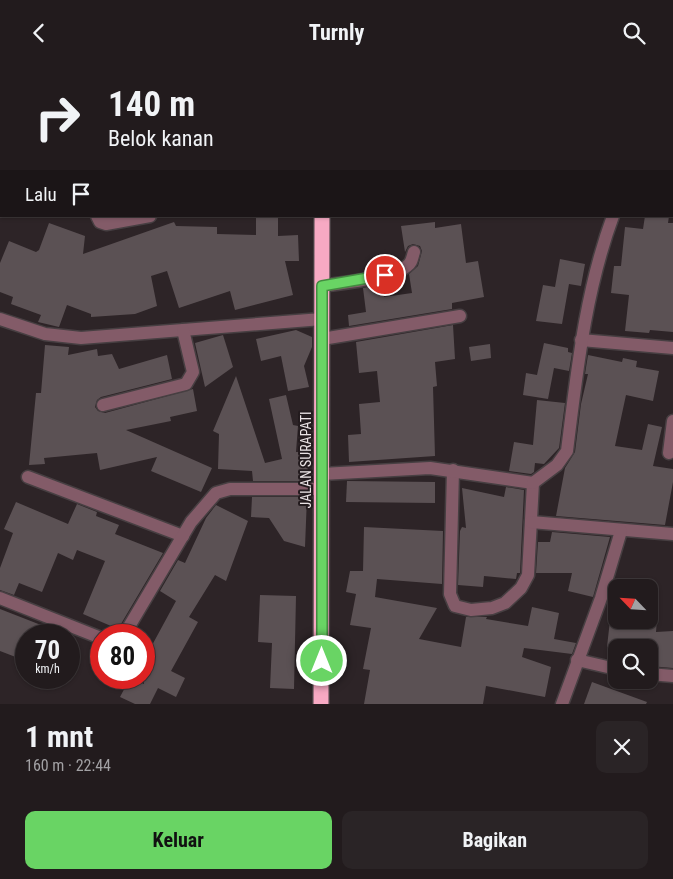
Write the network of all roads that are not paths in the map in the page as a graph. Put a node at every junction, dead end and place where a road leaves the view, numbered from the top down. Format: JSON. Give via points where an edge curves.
{"nodes":[{"id":1,"x":98,"y":217,"type":"edge"},
{"id":2,"x":144,"y":217,"type":"edge"},
{"id":3,"x":322,"y":217,"type":"edge"},
{"id":4,"x":613,"y":217,"type":"edge"},
{"id":5,"x":414,"y":253,"type":"dead end"},
{"id":6,"x":322,"y":286,"type":"junction"},
{"id":7,"x":460,"y":316,"type":"dead end"},
{"id":8,"x":0,"y":319,"type":"edge"},
{"id":9,"x":322,"y":319,"type":"junction"},
{"id":10,"x":183,"y":330,"type":"junction"},
{"id":11,"x":322,"y":339,"type":"junction"},
{"id":12,"x":581,"y":340,"type":"junction"},
{"id":13,"x":673,"y":348,"type":"edge"},
{"id":14,"x":103,"y":405,"type":"dead end"},
{"id":15,"x":673,"y":421,"type":"edge"},
{"id":16,"x":669,"y":453,"type":"dead end"},
{"id":17,"x":452,"y":470,"type":"junction"},
{"id":18,"x":322,"y":474,"type":"junction"},
{"id":19,"x":28,"y":477,"type":"dead end"},
{"id":20,"x":532,"y":483,"type":"junction"},
{"id":21,"x":322,"y":489,"type":"junction"},
{"id":22,"x":531,"y":522,"type":"junction"},
{"id":23,"x":621,"y":531,"type":"junction"},
{"id":24,"x":673,"y":534,"type":"edge"},
{"id":25,"x":183,"y":536,"type":"junction"},
{"id":26,"x":0,"y":598,"type":"edge"},
{"id":27,"x":131,"y":624,"type":"edge"},
{"id":28,"x":90,"y":634,"type":"edge"},
{"id":29,"x":577,"y":660,"type":"junction"},
{"id":30,"x":608,"y":667,"type":"edge"},
{"id":31,"x":658,"y":675,"type":"edge"},
{"id":32,"x":673,"y":676,"type":"edge"},
{"id":33,"x":321,"y":704,"type":"edge"},
{"id":34,"x":562,"y":704,"type":"edge"}],
"edges":[{"from":1,"to":2,"type":"street","via":[[106,224]]},
{"from":3,"to":6,"type":"highway","name":"JALAN SURAPATI"},
{"from":4,"to":12,"type":"street","via":[[595,274]]},
{"from":5,"to":6,"type":"street","via":[[412,261],[403,269]]},
{"from":6,"to":9,"type":"highway","name":"JALAN SURAPATI"},
{"from":7,"to":11,"type":"street"},
{"from":8,"to":10,"type":"street","via":[[45,333],[81,338]]},
{"from":9,"to":10,"type":"street"},
{"from":9,"to":11,"type":"highway","name":"JALAN SURAPATI"},
{"from":10,"to":14,"type":"street","via":[[193,372],[186,384]]},
{"from":11,"to":18,"type":"highway","name":"JALAN SURAPATI"},
{"from":12,"to":13,"type":"street"},
{"from":12,"to":20,"type":"street","via":[[567,451],[557,465]]},
{"from":15,"to":16,"type":"street"},
{"from":17,"to":18,"type":"street","via":[[430,468]]},
{"from":17,"to":20,"type":"street"},
{"from":17,"to":22,"type":"street","via":[[450,594],[455,606],[471,610],[492,608],[515,595],[528,575]]},
{"from":18,"to":21,"type":"highway","name":"JALAN SURAPATI"},
{"from":19,"to":25,"type":"street"},
{"from":20,"to":22,"type":"street"},
{"from":21,"to":25,"type":"street","via":[[230,489],[216,493]]},
{"from":21,"to":33,"type":"highway","name":"JALAN SURAPATI"},
{"from":22,"to":23,"type":"street"},
{"from":23,"to":24,"type":"street"},
{"from":23,"to":29,"type":"street","via":[[601,598]]},
{"from":25,"to":27,"type":"street"},
{"from":26,"to":28,"type":"street"},
{"from":29,"to":30,"type":"street"},
{"from":29,"to":34,"type":"street"},
{"from":31,"to":32,"type":"street"}]}
